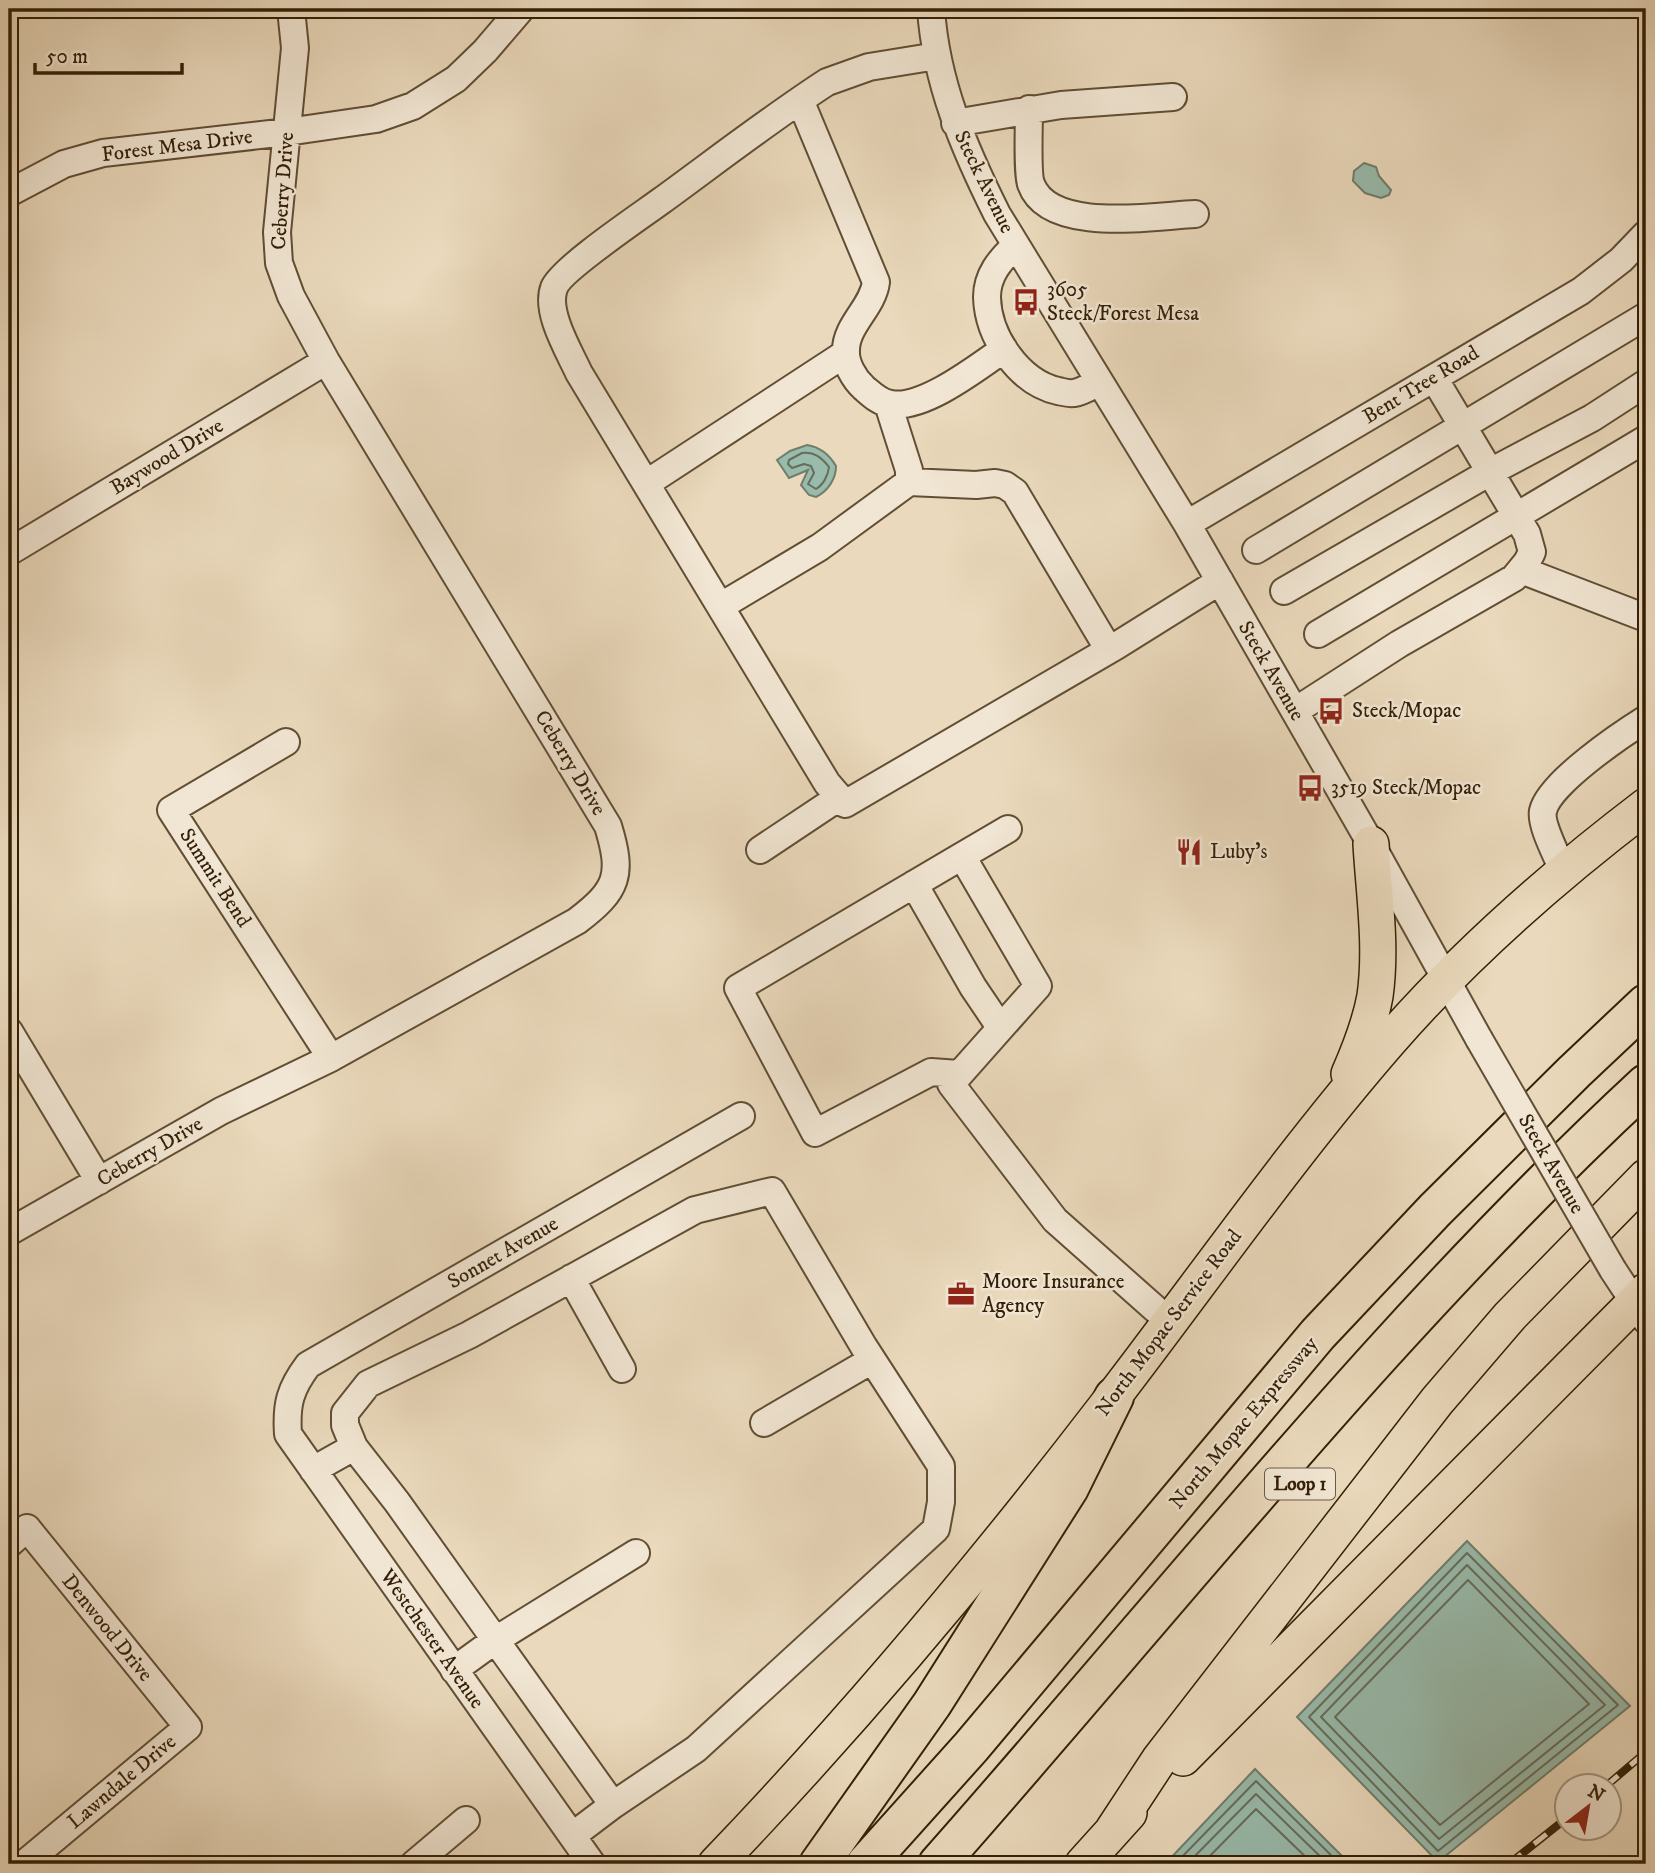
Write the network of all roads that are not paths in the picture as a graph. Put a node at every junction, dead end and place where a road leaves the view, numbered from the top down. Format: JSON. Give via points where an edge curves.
{"nodes":[{"id":1,"x":290,"y":9,"type":"edge"},
{"id":2,"x":521,"y":9,"type":"edge"},
{"id":3,"x":931,"y":9,"type":"edge"},
{"id":4,"x":937,"y":56,"type":"junction"},
{"id":5,"x":1173,"y":97,"type":"dead end"},
{"id":6,"x":800,"y":100,"type":"junction"},
{"id":7,"x":1029,"y":109,"type":"junction"},
{"id":8,"x":955,"y":123,"type":"junction"},
{"id":9,"x":287,"y":132,"type":"junction"},
{"id":10,"x":9,"y":193,"type":"edge"},
{"id":11,"x":1195,"y":214,"type":"dead end"},
{"id":12,"x":1646,"y":236,"type":"edge"},
{"id":13,"x":1015,"y":246,"type":"junction"},
{"id":14,"x":1646,"y":316,"type":"edge"},
{"id":15,"x":1004,"y":349,"type":"junction"},
{"id":16,"x":846,"y":353,"type":"junction"},
{"id":17,"x":326,"y":361,"type":"junction"},
{"id":18,"x":1434,"y":378,"type":"junction"},
{"id":19,"x":1099,"y":382,"type":"junction"},
{"id":20,"x":1646,"y":383,"type":"edge"},
{"id":21,"x":888,"y":404,"type":"junction"},
{"id":22,"x":1462,"y":426,"type":"junction"},
{"id":23,"x":1646,"y":439,"type":"edge"},
{"id":24,"x":1490,"y":472,"type":"junction"},
{"id":25,"x":909,"y":482,"type":"junction"},
{"id":26,"x":647,"y":483,"type":"junction"},
{"id":27,"x":1515,"y":515,"type":"junction"},
{"id":28,"x":1186,"y":524,"type":"junction"},
{"id":29,"x":1256,"y":550,"type":"dead end"},
{"id":30,"x":9,"y":552,"type":"edge"},
{"id":31,"x":1521,"y":570,"type":"junction"},
{"id":32,"x":1220,"y":581,"type":"junction"},
{"id":33,"x":1284,"y":591,"type":"dead end"},
{"id":34,"x":721,"y":606,"type":"junction"},
{"id":35,"x":1646,"y":618,"type":"edge"},
{"id":36,"x":1318,"y":634,"type":"dead end"},
{"id":37,"x":1109,"y":650,"type":"junction"},
{"id":38,"x":1295,"y":711,"type":"junction"},
{"id":39,"x":1646,"y":719,"type":"edge"},
{"id":40,"x":286,"y":742,"type":"dead end"},
{"id":41,"x":838,"y":798,"type":"junction"},
{"id":42,"x":1646,"y":806,"type":"edge"},
{"id":43,"x":1008,"y":830,"type":"dead end"},
{"id":44,"x":1371,"y":844,"type":"junction"},
{"id":45,"x":760,"y":850,"type":"dead end"},
{"id":46,"x":962,"y":856,"type":"junction"},
{"id":47,"x":1563,"y":872,"type":"junction"},
{"id":48,"x":914,"y":884,"type":"junction"},
{"id":49,"x":1446,"y":980,"type":"junction"},
{"id":50,"x":1646,"y":1004,"type":"edge"},
{"id":51,"x":1000,"y":1027,"type":"junction"},
{"id":52,"x":9,"y":1031,"type":"edge"},
{"id":53,"x":1646,"y":1039,"type":"edge"},
{"id":54,"x":331,"y":1058,"type":"junction"},
{"id":55,"x":959,"y":1074,"type":"junction"},
{"id":56,"x":1646,"y":1084,"type":"edge"},
{"id":57,"x":1338,"y":1104,"type":"junction"},
{"id":58,"x":741,"y":1116,"type":"dead end"},
{"id":59,"x":1646,"y":1119,"type":"edge"},
{"id":60,"x":1646,"y":1177,"type":"edge"},
{"id":61,"x":99,"y":1181,"type":"junction"},
{"id":62,"x":9,"y":1232,"type":"edge"},
{"id":63,"x":571,"y":1278,"type":"junction"},
{"id":64,"x":1642,"y":1304,"type":"edge"},
{"id":65,"x":1170,"y":1322,"type":"junction"},
{"id":66,"x":873,"y":1360,"type":"junction"},
{"id":67,"x":622,"y":1369,"type":"dead end"},
{"id":68,"x":1114,"y":1397,"type":"junction"},
{"id":69,"x":286,"y":1410,"type":"joint"},
{"id":70,"x":764,"y":1423,"type":"dead end"},
{"id":71,"x":354,"y":1447,"type":"junction"},
{"id":72,"x":313,"y":1470,"type":"junction"},
{"id":73,"x":18,"y":1536,"type":"edge"},
{"id":74,"x":636,"y":1553,"type":"dead end"},
{"id":75,"x":494,"y":1641,"type":"junction"},
{"id":76,"x":454,"y":1670,"type":"junction"},
{"id":77,"x":188,"y":1727,"type":"joint"},
{"id":78,"x":613,"y":1805,"type":"junction"},
{"id":79,"x":466,"y":1820,"type":"dead end"},
{"id":80,"x":1113,"y":1830,"type":"junction"},
{"id":81,"x":572,"y":1836,"type":"junction"},
{"id":82,"x":24,"y":1864,"type":"edge"},
{"id":83,"x":414,"y":1864,"type":"edge"},
{"id":84,"x":592,"y":1864,"type":"edge"},
{"id":85,"x":716,"y":1864,"type":"edge"},
{"id":86,"x":819,"y":1864,"type":"edge"},
{"id":87,"x":866,"y":1864,"type":"edge"},
{"id":88,"x":892,"y":1864,"type":"edge"},
{"id":89,"x":938,"y":1864,"type":"edge"},
{"id":90,"x":971,"y":1864,"type":"edge"},
{"id":91,"x":1083,"y":1864,"type":"edge"}],
"edges":[{"from":1,"to":9,"type":"street","name":"Ceberry Drive","via":[[295,48]]},
{"from":2,"to":9,"type":"street","name":"Forest Mesa Drive","via":[[456,79],[413,106],[376,119]]},
{"from":3,"to":4,"type":"street","name":"Steck Avenue"},
{"from":4,"to":6,"type":"street","via":[[869,67],[827,82]]},
{"from":4,"to":8,"type":"street","name":"Steck Avenue"},
{"from":5,"to":7,"type":"street"},
{"from":6,"to":16,"type":"street","via":[[876,282]]},
{"from":6,"to":26,"type":"street","via":[[606,240],[555,284],[557,326],[579,373]]},
{"from":7,"to":8,"type":"street"},
{"from":7,"to":11,"type":"street","via":[[1030,182],[1051,208],[1092,219]]},
{"from":8,"to":13,"type":"street","name":"Steck Avenue"},
{"from":9,"to":10,"type":"street","name":"Forest Mesa Drive","via":[[103,153],[64,164]]},
{"from":9,"to":17,"type":"street","name":"Ceberry Drive","via":[[277,232],[279,263]]},
{"from":12,"to":18,"type":"street","name":"Bent Tree Road","via":[[1581,291]]},
{"from":13,"to":15,"type":"street","via":[[992,273],[987,296],[992,325]]},
{"from":13,"to":19,"type":"street","name":"Steck Avenue"},
{"from":14,"to":22,"type":"street"},
{"from":15,"to":19,"type":"street","via":[[1035,382],[1049,389],[1072,394]]},
{"from":15,"to":21,"type":"street","via":[[930,397]]},
{"from":16,"to":21,"type":"street","via":[[860,385]]},
{"from":16,"to":26,"type":"street"},
{"from":17,"to":30,"type":"street","name":"Baywood Drive"},
{"from":17,"to":54,"type":"street","name":"Ceberry Drive","via":[[608,826],[617,856],[611,889],[577,921]]},
{"from":18,"to":22,"type":"street"},
{"from":18,"to":28,"type":"street","name":"Bent Tree Road"},
{"from":19,"to":28,"type":"street","name":"Steck Avenue"},
{"from":20,"to":24,"type":"street","via":[[1592,418]]},
{"from":21,"to":25,"type":"street"},
{"from":22,"to":24,"type":"street"},
{"from":22,"to":29,"type":"street"},
{"from":23,"to":27,"type":"street"},
{"from":24,"to":27,"type":"street"},
{"from":24,"to":33,"type":"street"},
{"from":25,"to":34,"type":"street","via":[[820,547]]},
{"from":25,"to":37,"type":"street","via":[[995,483],[1015,492]]},
{"from":26,"to":34,"type":"street"},
{"from":27,"to":31,"type":"street","via":[[1532,552]]},
{"from":27,"to":36,"type":"street"},
{"from":28,"to":32,"type":"street","name":"Steck Avenue"},
{"from":31,"to":35,"type":"street"},
{"from":31,"to":38,"type":"street"},
{"from":32,"to":37,"type":"street"},
{"from":32,"to":38,"type":"street","name":"Steck Avenue"},
{"from":34,"to":41,"type":"street"},
{"from":37,"to":41,"type":"street","via":[[853,801],[845,803]]},
{"from":38,"to":44,"type":"street","name":"Steck Avenue"},
{"from":39,"to":47,"type":"street","via":[[1582,765],[1548,800],[1543,822]]},
{"from":40,"to":54,"type":"street","name":"Summit Bend","via":[[171,810]]},
{"from":41,"to":45,"type":"street"},
{"from":42,"to":47,"type":"main road","name":"North Mopac Service Road"},
{"from":43,"to":46,"type":"street"},
{"from":44,"to":49,"type":"street","name":"Steck Avenue"},
{"from":44,"to":57,"type":"main road","via":[[1377,933],[1375,997]]},
{"from":46,"to":48,"type":"street"},
{"from":46,"to":51,"type":"street","via":[[1038,986]]},
{"from":47,"to":49,"type":"main road","name":"North Mopac Service Road"},
{"from":48,"to":51,"type":"street"},
{"from":48,"to":55,"type":"street","via":[[738,988],[815,1133],[931,1072]]},
{"from":49,"to":57,"type":"main road","name":"North Mopac Service Road"},
{"from":49,"to":64,"type":"street","name":"Steck Avenue","bridge":true,"via":[[1613,1270]]},
{"from":50,"to":87,"type":"highway","name":"North Mopac Expressway","via":[[1435,1210],[1318,1334]]},
{"from":51,"to":55,"type":"street"},
{"from":52,"to":61,"type":"street"},
{"from":53,"to":88,"type":"highway","via":[[1407,1275]]},
{"from":54,"to":61,"type":"street","name":"Ceberry Drive","via":[[221,1111]]},
{"from":55,"to":65,"type":"street","via":[[951,1084],[1055,1220]]},
{"from":56,"to":89,"type":"highway","via":[[1431,1298]]},
{"from":57,"to":65,"type":"main road","name":"North Mopac Service Road"},
{"from":58,"to":69,"type":"street","name":"Sonnet Avenue","via":[[308,1365],[295,1382]]},
{"from":59,"to":90,"type":"highway","number":"Loop 1","via":[[1494,1269],[1379,1393]]},
{"from":60,"to":80,"type":"main road","via":[[1519,1307],[1437,1401],[1159,1760]]},
{"from":61,"to":62,"type":"street","name":"Ceberry Drive"},
{"from":63,"to":66,"type":"street","via":[[695,1210],[772,1191]]},
{"from":63,"to":67,"type":"street"},
{"from":63,"to":71,"type":"street","via":[[368,1384],[345,1413]]},
{"from":64,"to":80,"type":"main road"},
{"from":65,"to":68,"type":"main road","name":"North Mopac Service Road"},
{"from":66,"to":70,"type":"street"},
{"from":66,"to":78,"type":"street","via":[[941,1466],[936,1529],[695,1749]]},
{"from":68,"to":85,"type":"main road","name":"North Mopac Service Road","via":[[865,1702]]},
{"from":68,"to":86,"type":"highway","via":[[1055,1511],[932,1703]]},
{"from":69,"to":72,"type":"street","name":"Westchester Avenue","via":[[288,1434]]},
{"from":71,"to":72,"type":"street"},
{"from":71,"to":75,"type":"street"},
{"from":72,"to":76,"type":"street","name":"Westchester Avenue"},
{"from":73,"to":77,"type":"street","name":"Denwood Drive"},
{"from":74,"to":75,"type":"street"},
{"from":75,"to":76,"type":"street"},
{"from":75,"to":78,"type":"street"},
{"from":76,"to":81,"type":"street","name":"Westchester Avenue"},
{"from":77,"to":82,"type":"street","name":"Lawndale Drive"},
{"from":78,"to":81,"type":"street"},
{"from":79,"to":83,"type":"street"},
{"from":80,"to":91,"type":"main road"},
{"from":81,"to":84,"type":"street","name":"Westchester Avenue"}]}
